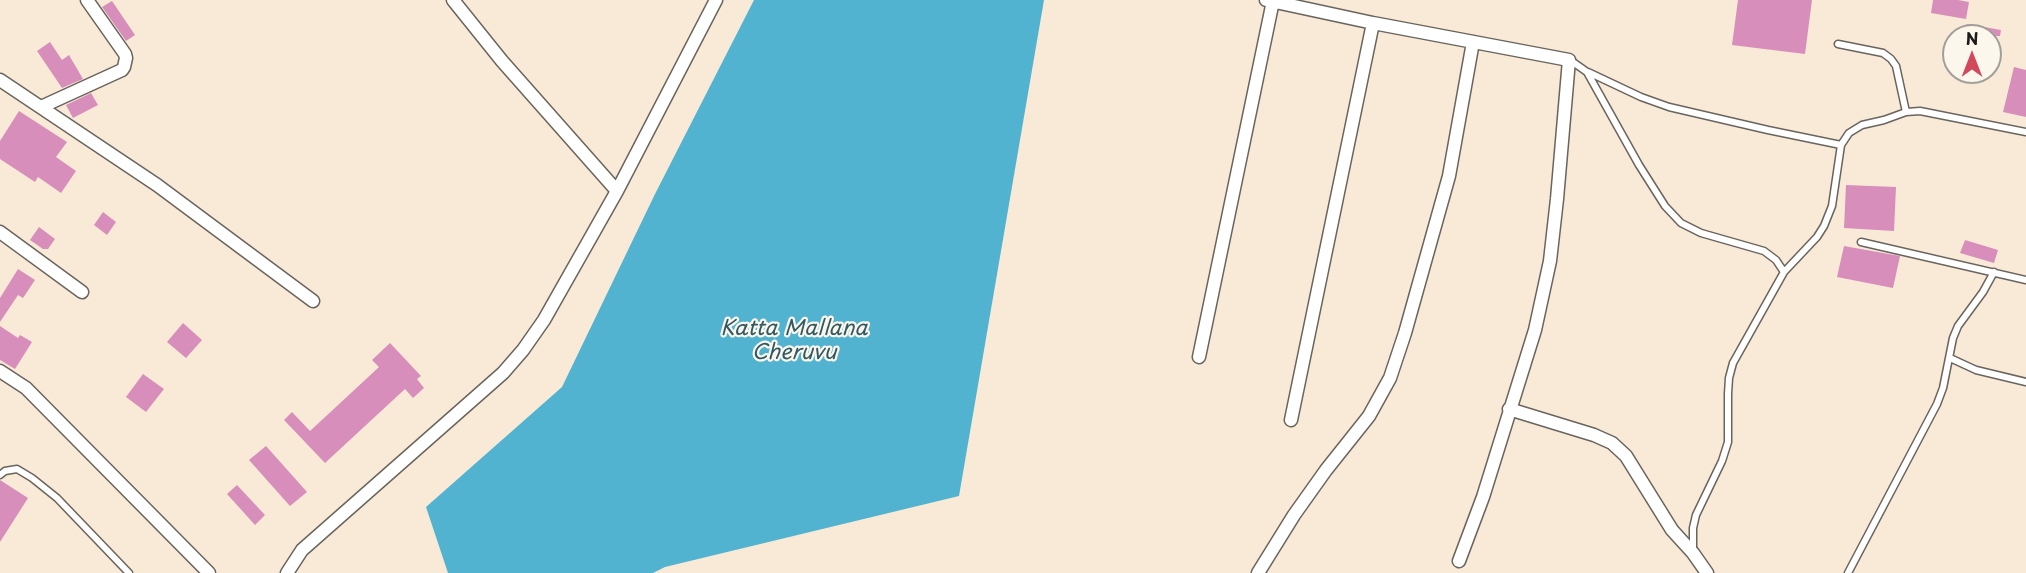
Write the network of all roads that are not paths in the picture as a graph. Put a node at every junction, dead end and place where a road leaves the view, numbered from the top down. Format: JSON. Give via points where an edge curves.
{"nodes":[{"id":1,"x":87,"y":0,"type":"edge"},
{"id":2,"x":453,"y":0,"type":"edge"},
{"id":3,"x":716,"y":0,"type":"edge"},
{"id":4,"x":1270,"y":1,"type":"edge"},
{"id":5,"x":1373,"y":23,"type":"junction"},
{"id":6,"x":1473,"y":42,"type":"junction"},
{"id":7,"x":1838,"y":44,"type":"dead end"},
{"id":8,"x":1569,"y":60,"type":"junction"},
{"id":9,"x":1587,"y":72,"type":"junction"},
{"id":10,"x":0,"y":80,"type":"edge"},
{"id":11,"x":40,"y":107,"type":"junction"},
{"id":12,"x":1906,"y":112,"type":"junction"},
{"id":13,"x":2026,"y":132,"type":"edge"},
{"id":14,"x":1841,"y":145,"type":"junction"},
{"id":15,"x":617,"y":191,"type":"junction"},
{"id":16,"x":0,"y":232,"type":"edge"},
{"id":17,"x":1861,"y":242,"type":"dead end"},
{"id":18,"x":1784,"y":272,"type":"junction"},
{"id":19,"x":1994,"y":272,"type":"junction"},
{"id":20,"x":2026,"y":280,"type":"edge"},
{"id":21,"x":82,"y":292,"type":"dead end"},
{"id":22,"x":313,"y":301,"type":"dead end"},
{"id":23,"x":1199,"y":357,"type":"dead end"},
{"id":24,"x":1950,"y":358,"type":"junction"},
{"id":25,"x":0,"y":370,"type":"edge"},
{"id":26,"x":2026,"y":381,"type":"edge"},
{"id":27,"x":1509,"y":409,"type":"junction"},
{"id":28,"x":1291,"y":420,"type":"dead end"},
{"id":29,"x":0,"y":474,"type":"edge"},
{"id":30,"x":1693,"y":553,"type":"junction"},
{"id":31,"x":1459,"y":561,"type":"dead end"},
{"id":32,"x":129,"y":573,"type":"edge"},
{"id":33,"x":209,"y":573,"type":"edge"},
{"id":34,"x":286,"y":573,"type":"edge"},
{"id":35,"x":1258,"y":573,"type":"edge"},
{"id":36,"x":1707,"y":573,"type":"edge"},
{"id":37,"x":1848,"y":573,"type":"edge"}],
"edges":[{"from":1,"to":11,"type":"street","via":[[125,54],[124,67]]},
{"from":2,"to":15,"type":"street"},
{"from":3,"to":15,"type":"street"},
{"from":4,"to":5,"type":"street"},
{"from":4,"to":23,"type":"street"},
{"from":5,"to":6,"type":"street"},
{"from":5,"to":28,"type":"street"},
{"from":6,"to":8,"type":"street"},
{"from":6,"to":35,"type":"street","via":[[1449,176],[1390,378],[1369,416],[1294,515]]},
{"from":7,"to":12,"type":"lane","via":[[1883,53],[1892,59]]},
{"from":8,"to":9,"type":"lane"},
{"from":8,"to":27,"type":"street","via":[[1550,261],[1534,330]]},
{"from":9,"to":14,"type":"lane","via":[[1669,106]]},
{"from":9,"to":18,"type":"lane","via":[[1639,165],[1681,223],[1701,233],[1764,250]]},
{"from":10,"to":11,"type":"street"},
{"from":11,"to":22,"type":"street","via":[[157,186]]},
{"from":12,"to":13,"type":"lane","via":[[1935,113]]},
{"from":12,"to":14,"type":"lane","via":[[1862,125],[1849,133]]},
{"from":14,"to":18,"type":"lane","via":[[1832,206],[1824,226]]},
{"from":15,"to":34,"type":"street","via":[[523,350],[503,373],[302,550]]},
{"from":16,"to":21,"type":"street"},
{"from":17,"to":19,"type":"lane"},
{"from":18,"to":30,"type":"lane","via":[[1733,363],[1729,378],[1728,442],[1696,515]]},
{"from":19,"to":20,"type":"lane"},
{"from":19,"to":24,"type":"lane","via":[[1958,327]]},
{"from":24,"to":26,"type":"lane","via":[[1976,370]]},
{"from":24,"to":37,"type":"lane","via":[[1937,404]]},
{"from":25,"to":33,"type":"street","via":[[26,388]]},
{"from":27,"to":30,"type":"street","via":[[1612,443],[1626,456],[1672,530]]},
{"from":27,"to":31,"type":"street"},
{"from":29,"to":32,"type":"lane","via":[[17,469],[32,478],[57,498]]},
{"from":30,"to":36,"type":"street"}]}
